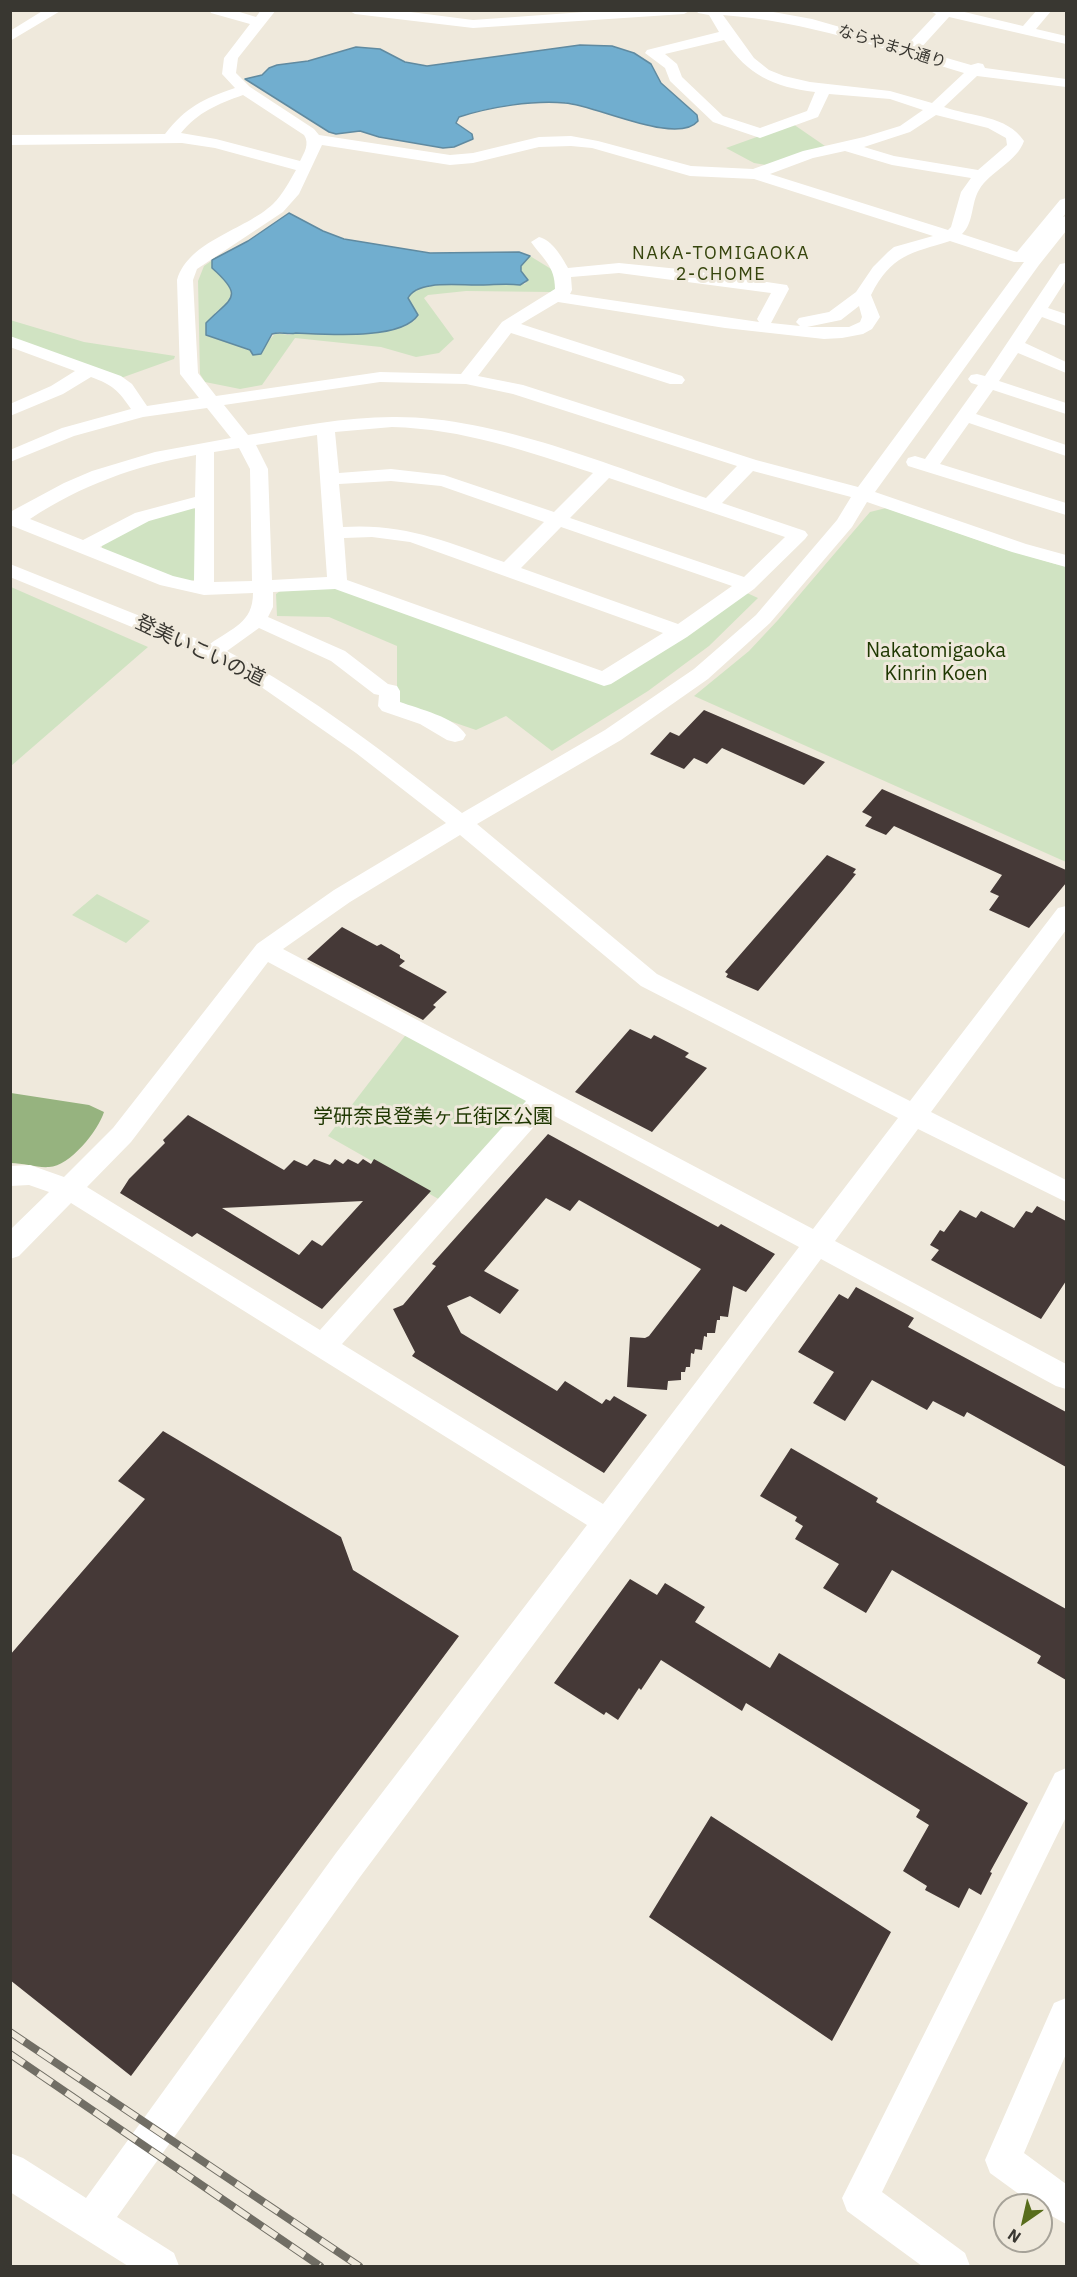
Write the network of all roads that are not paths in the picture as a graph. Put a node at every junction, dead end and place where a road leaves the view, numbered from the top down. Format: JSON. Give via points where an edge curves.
{"nodes":[{"id":1,"x":55,"y":10,"type":"edge"},
{"id":2,"x":216,"y":10,"type":"edge"},
{"id":3,"x":355,"y":10,"type":"edge"},
{"id":4,"x":387,"y":10,"type":"edge"},
{"id":5,"x":630,"y":10,"type":"edge"},
{"id":6,"x":684,"y":10,"type":"edge"},
{"id":7,"x":703,"y":10,"type":"edge"},
{"id":8,"x":754,"y":10,"type":"edge"},
{"id":9,"x":1046,"y":10,"type":"edge"},
{"id":10,"x":713,"y":11,"type":"edge"},
{"id":11,"x":940,"y":12,"type":"edge"},
{"id":12,"x":264,"y":16,"type":"edge"},
{"id":13,"x":541,"y":16,"type":"edge"},
{"id":14,"x":1027,"y":30,"type":"junction"},
{"id":15,"x":729,"y":34,"type":"junction"},
{"id":16,"x":10,"y":37,"type":"edge"},
{"id":17,"x":1066,"y":40,"type":"edge"},
{"id":18,"x":911,"y":50,"type":"junction"},
{"id":19,"x":976,"y":69,"type":"junction"},
{"id":20,"x":1066,"y":81,"type":"edge"},
{"id":21,"x":824,"y":87,"type":"junction"},
{"id":22,"x":245,"y":90,"type":"junction"},
{"id":23,"x":934,"y":109,"type":"junction"},
{"id":24,"x":170,"y":137,"type":"junction"},
{"id":25,"x":314,"y":138,"type":"junction"},
{"id":26,"x":10,"y":140,"type":"edge"},
{"id":27,"x":846,"y":146,"type":"junction"},
{"id":28,"x":304,"y":167,"type":"junction"},
{"id":29,"x":755,"y":174,"type":"junction"},
{"id":30,"x":981,"y":176,"type":"junction"},
{"id":31,"x":1066,"y":203,"type":"edge"},
{"id":32,"x":1063,"y":231,"type":"edge"},
{"id":33,"x":950,"y":236,"type":"junction"},
{"id":34,"x":538,"y":242,"type":"dead end"},
{"id":35,"x":1064,"y":275,"type":"edge"},
{"id":36,"x":561,"y":287,"type":"junction"},
{"id":37,"x":863,"y":295,"type":"junction"},
{"id":38,"x":1036,"y":310,"type":"junction"},
{"id":39,"x":766,"y":319,"type":"junction"},
{"id":40,"x":1066,"y":321,"type":"edge"},
{"id":41,"x":508,"y":326,"type":"junction"},
{"id":42,"x":10,"y":341,"type":"edge"},
{"id":43,"x":1013,"y":344,"type":"junction"},
{"id":44,"x":1066,"y":368,"type":"edge"},
{"id":45,"x":90,"y":370,"type":"junction"},
{"id":46,"x":466,"y":379,"type":"junction"},
{"id":47,"x":676,"y":380,"type":"dead end"},
{"id":48,"x":983,"y":381,"type":"junction"},
{"id":49,"x":10,"y":397,"type":"edge"},
{"id":50,"x":208,"y":401,"type":"junction"},
{"id":51,"x":28,"y":404,"type":"junction"},
{"id":52,"x":1066,"y":409,"type":"edge"},
{"id":53,"x":10,"y":411,"type":"edge"},
{"id":54,"x":142,"y":412,"type":"junction"},
{"id":55,"x":965,"y":416,"type":"junction"},
{"id":56,"x":326,"y":429,"type":"junction"},
{"id":57,"x":243,"y":442,"type":"junction"},
{"id":58,"x":205,"y":447,"type":"junction"},
{"id":59,"x":1066,"y":451,"type":"edge"},
{"id":60,"x":894,"y":455,"type":"junction"},
{"id":61,"x":10,"y":457,"type":"edge"},
{"id":62,"x":933,"y":460,"type":"junction"},
{"id":63,"x":749,"y":464,"type":"junction"},
{"id":64,"x":605,"y":471,"type":"junction"},
{"id":65,"x":331,"y":479,"type":"junction"},
{"id":66,"x":862,"y":494,"type":"junction"},
{"id":67,"x":1066,"y":495,"type":"edge"},
{"id":68,"x":205,"y":501,"type":"junction"},
{"id":69,"x":710,"y":505,"type":"junction"},
{"id":70,"x":1066,"y":509,"type":"edge"},
{"id":71,"x":13,"y":519,"type":"edge"},
{"id":72,"x":558,"y":520,"type":"junction"},
{"id":73,"x":335,"y":533,"type":"junction"},
{"id":74,"x":85,"y":548,"type":"junction"},
{"id":75,"x":1066,"y":561,"type":"edge"},
{"id":76,"x":10,"y":570,"type":"edge"},
{"id":77,"x":507,"y":571,"type":"junction"},
{"id":78,"x":337,"y":582,"type":"junction"},
{"id":79,"x":747,"y":585,"type":"junction"},
{"id":80,"x":261,"y":586,"type":"junction"},
{"id":81,"x":204,"y":589,"type":"junction"},
{"id":82,"x":257,"y":620,"type":"junction"},
{"id":83,"x":680,"y":632,"type":"junction"},
{"id":84,"x":212,"y":652,"type":"junction"},
{"id":85,"x":455,"y":735,"type":"dead end"},
{"id":86,"x":462,"y":824,"type":"junction"},
{"id":87,"x":1066,"y":915,"type":"edge"},
{"id":88,"x":265,"y":950,"type":"junction"},
{"id":89,"x":544,"y":1098,"type":"junction"},
{"id":90,"x":913,"y":1116,"type":"junction"},
{"id":91,"x":10,"y":1176,"type":"edge"},
{"id":92,"x":69,"y":1189,"type":"junction"},
{"id":93,"x":1066,"y":1192,"type":"edge"},
{"id":94,"x":817,"y":1245,"type":"junction"},
{"id":95,"x":10,"y":1248,"type":"edge"},
{"id":96,"x":324,"y":1345,"type":"junction"},
{"id":97,"x":1066,"y":1377,"type":"edge"},
{"id":98,"x":607,"y":1522,"type":"junction"},
{"id":99,"x":1066,"y":1784,"type":"edge"},
{"id":100,"x":1066,"y":2014,"type":"edge"},
{"id":101,"x":10,"y":2171,"type":"edge"},
{"id":102,"x":1066,"y":2206,"type":"edge"},
{"id":103,"x":91,"y":2222,"type":"junction"},
{"id":104,"x":161,"y":2266,"type":"edge"},
{"id":105,"x":952,"y":2266,"type":"edge"}],
"edges":[{"from":1,"to":16,"type":"street"},
{"from":2,"to":12,"type":"street"},
{"from":3,"to":13,"type":"street","via":[[473,24]]},
{"from":4,"to":13,"type":"street","via":[[477,21]]},
{"from":5,"to":13,"type":"street"},
{"from":6,"to":13,"type":"street"},
{"from":7,"to":10,"type":"street","name":"ならやま大通り"},
{"from":8,"to":18,"type":"street","via":[[816,20]]},
{"from":9,"to":14,"type":"street"},
{"from":10,"to":15,"type":"street"},
{"from":10,"to":18,"type":"street","name":"ならやま大通り","via":[[812,23]]},
{"from":11,"to":14,"type":"street"},
{"from":11,"to":18,"type":"street"},
{"from":12,"to":22,"type":"street","via":[[228,67],[232,80]]},
{"from":14,"to":17,"type":"street"},
{"from":15,"to":21,"type":"street","via":[[751,65],[764,73],[790,83]]},
{"from":15,"to":21,"type":"street","via":[[652,53],[666,61],[675,78],[718,119],[760,133],[813,114]]},
{"from":18,"to":19,"type":"street"},
{"from":19,"to":20,"type":"street"},
{"from":19,"to":23,"type":"street"},
{"from":21,"to":23,"type":"street","via":[[889,95]]},
{"from":22,"to":24,"type":"street","via":[[193,110]]},
{"from":22,"to":25,"type":"street"},
{"from":23,"to":27,"type":"street","via":[[904,129]]},
{"from":23,"to":30,"type":"street","via":[[1002,128],[1013,136],[1014,147]]},
{"from":24,"to":26,"type":"street"},
{"from":24,"to":28,"type":"street","via":[[216,144]]},
{"from":25,"to":28,"type":"street","via":[[314,149]]},
{"from":25,"to":29,"type":"street","via":[[450,160],[529,143],[571,141],[690,171]]},
{"from":27,"to":29,"type":"street","via":[[809,154]]},
{"from":27,"to":30,"type":"street","via":[[892,160]]},
{"from":28,"to":50,"type":"street","via":[[291,194],[277,209],[189,267],[185,280],[189,374]]},
{"from":29,"to":33,"type":"street"},
{"from":30,"to":33,"type":"street","via":[[969,192],[959,230]]},
{"from":31,"to":33,"type":"street","via":[[1020,258]]},
{"from":32,"to":60,"type":"street","via":[[1033,261]]},
{"from":33,"to":37,"type":"street","via":[[916,244],[893,255]]},
{"from":34,"to":36,"type":"street","via":[[556,260]]},
{"from":35,"to":38,"type":"street"},
{"from":36,"to":37,"type":"street","via":[[759,327],[842,333],[861,328],[870,320]]},
{"from":36,"to":39,"type":"street"},
{"from":36,"to":39,"type":"street","via":[[619,268],[782,289]]},
{"from":36,"to":41,"type":"street"},
{"from":37,"to":39,"type":"street","via":[[835,316],[822,320]]},
{"from":38,"to":40,"type":"street"},
{"from":38,"to":43,"type":"street"},
{"from":41,"to":46,"type":"street"},
{"from":41,"to":47,"type":"street"},
{"from":42,"to":45,"type":"street"},
{"from":43,"to":44,"type":"street"},
{"from":43,"to":48,"type":"street"},
{"from":45,"to":51,"type":"street"},
{"from":45,"to":54,"type":"street","via":[[121,384]]},
{"from":46,"to":50,"type":"street","via":[[380,377]]},
{"from":46,"to":63,"type":"street","via":[[517,389]]},
{"from":48,"to":52,"type":"street"},
{"from":48,"to":55,"type":"street"},
{"from":49,"to":51,"type":"street"},
{"from":50,"to":54,"type":"street"},
{"from":50,"to":57,"type":"street"},
{"from":51,"to":53,"type":"street"},
{"from":54,"to":61,"type":"street","via":[[68,432]]},
{"from":55,"to":59,"type":"street"},
{"from":55,"to":62,"type":"street"},
{"from":56,"to":57,"type":"street"},
{"from":56,"to":64,"type":"street","via":[[393,422],[452,426],[513,440]]},
{"from":56,"to":65,"type":"street"},
{"from":57,"to":58,"type":"street"},
{"from":57,"to":80,"type":"street","via":[[255,458],[260,475]]},
{"from":58,"to":68,"type":"street"},
{"from":58,"to":71,"type":"street","via":[[100,473]]},
{"from":60,"to":62,"type":"street"},
{"from":60,"to":66,"type":"street"},
{"from":62,"to":67,"type":"street"},
{"from":62,"to":70,"type":"street"},
{"from":63,"to":66,"type":"street"},
{"from":63,"to":69,"type":"street"},
{"from":64,"to":69,"type":"street"},
{"from":64,"to":72,"type":"street"},
{"from":65,"to":72,"type":"street","via":[[391,475],[431,478]]},
{"from":65,"to":73,"type":"street"},
{"from":66,"to":75,"type":"street"},
{"from":66,"to":86,"type":"street","via":[[808,567],[727,653],[613,735]]},
{"from":68,"to":74,"type":"street","via":[[136,518]]},
{"from":68,"to":81,"type":"street"},
{"from":69,"to":79,"type":"street","via":[[798,535]]},
{"from":71,"to":74,"type":"street"},
{"from":72,"to":77,"type":"street"},
{"from":72,"to":79,"type":"street"},
{"from":73,"to":77,"type":"street","via":[[405,534]]},
{"from":73,"to":78,"type":"street"},
{"from":74,"to":81,"type":"street","via":[[167,581]]},
{"from":76,"to":84,"type":"street","name":"登美いこいの道"},
{"from":77,"to":83,"type":"street"},
{"from":78,"to":80,"type":"street"},
{"from":78,"to":83,"type":"street","via":[[604,679]]},
{"from":79,"to":83,"type":"street"},
{"from":80,"to":81,"type":"street"},
{"from":80,"to":82,"type":"street","via":[[263,607]]},
{"from":82,"to":84,"type":"street"},
{"from":82,"to":85,"type":"street","via":[[338,656],[381,689],[390,691],[389,706],[428,719]]},
{"from":84,"to":86,"type":"street","name":"登美いこいの道","via":[[311,710]]},
{"from":86,"to":88,"type":"street","via":[[342,896]]},
{"from":86,"to":90,"type":"street","name":"登美いこいの道","via":[[649,980]]},
{"from":87,"to":90,"type":"street"},
{"from":88,"to":89,"type":"street"},
{"from":88,"to":92,"type":"street","via":[[122,1135]]},
{"from":89,"to":94,"type":"street"},
{"from":89,"to":96,"type":"street"},
{"from":90,"to":93,"type":"street","name":"登美いこいの道"},
{"from":90,"to":94,"type":"street"},
{"from":91,"to":92,"type":"street","via":[[30,1175]]},
{"from":92,"to":95,"type":"street"},
{"from":92,"to":96,"type":"street"},
{"from":94,"to":97,"type":"street"},
{"from":94,"to":98,"type":"street"},
{"from":96,"to":98,"type":"street"},
{"from":98,"to":103,"type":"street","via":[[348,1865]]},
{"from":99,"to":105,"type":"street","via":[[860,2198]]},
{"from":100,"to":102,"type":"street","via":[[1003,2160]]},
{"from":101,"to":103,"type":"street"},
{"from":103,"to":104,"type":"street"}]}
